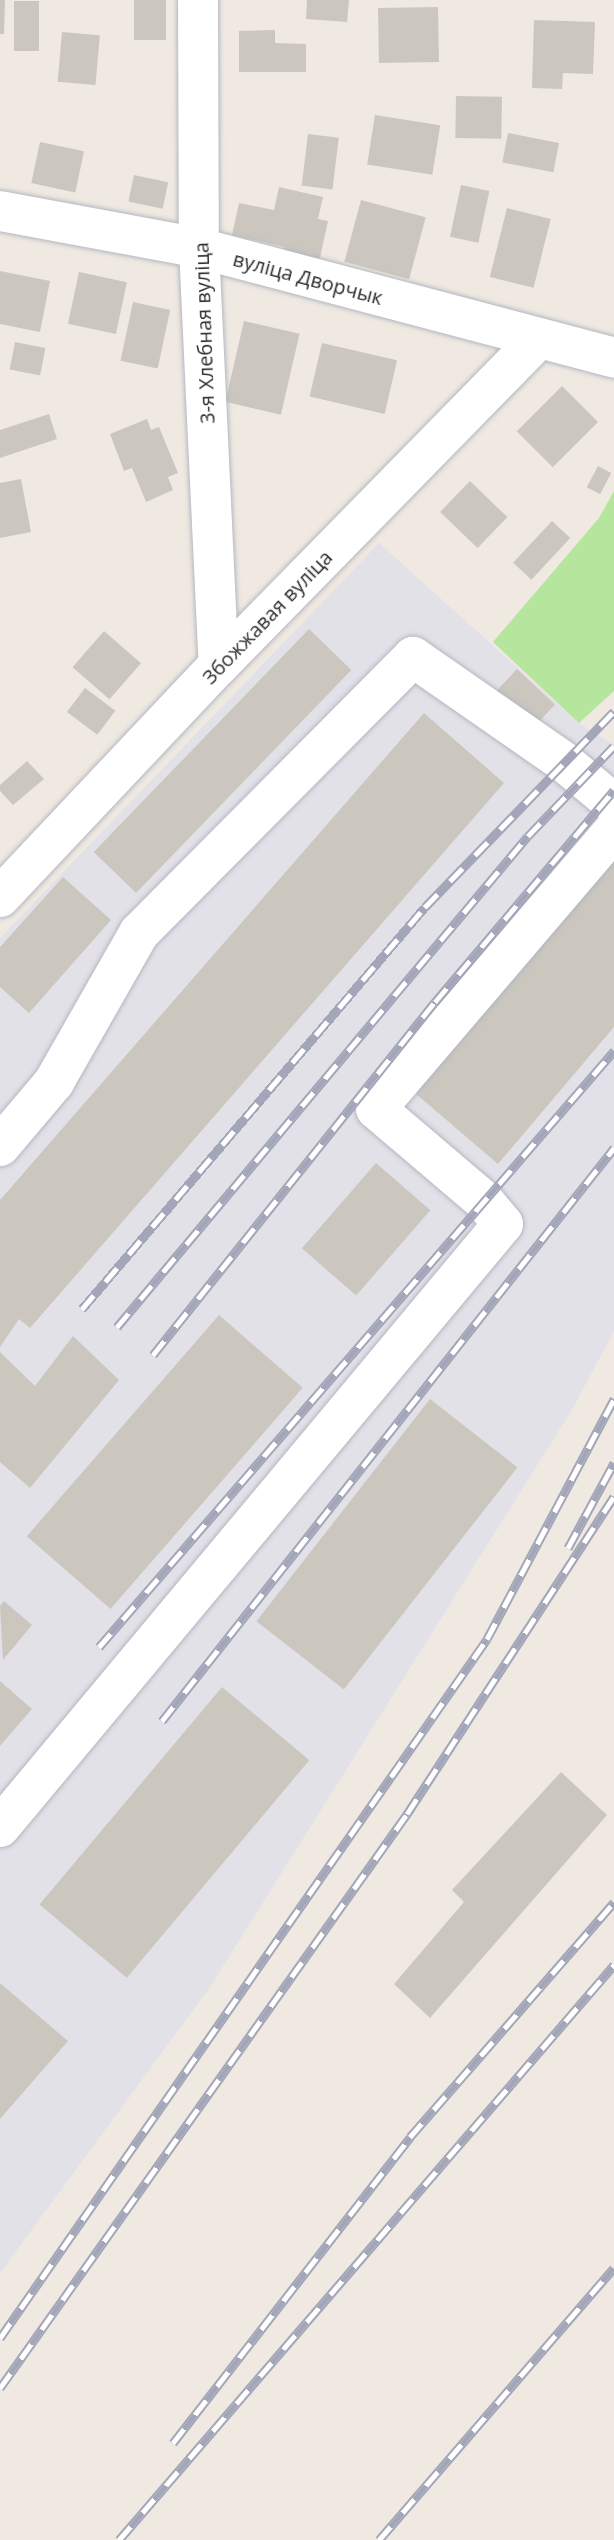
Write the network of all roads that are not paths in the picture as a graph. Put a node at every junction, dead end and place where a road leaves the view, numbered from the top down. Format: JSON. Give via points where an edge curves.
{"nodes":[{"id":1,"x":198,"y":0,"type":"edge"},
{"id":2,"x":0,"y":211,"type":"edge"},
{"id":3,"x":199,"y":248,"type":"junction"},
{"id":4,"x":537,"y":340,"type":"junction"},
{"id":5,"x":614,"y":358,"type":"edge"},
{"id":6,"x":219,"y":665,"type":"junction"},
{"id":7,"x":614,"y":804,"type":"edge"},
{"id":8,"x":614,"y":830,"type":"edge"},
{"id":9,"x":0,"y":897,"type":"edge"},
{"id":10,"x":0,"y":1146,"type":"edge"},
{"id":11,"x":0,"y":1827,"type":"edge"}],
"edges":[{"from":1,"to":3,"type":"street","name":"3-я Хлебная вуліца"},
{"from":2,"to":3,"type":"street","name":"вуліца Дворчык"},
{"from":3,"to":4,"type":"street","name":"вуліца Дворчык"},
{"from":3,"to":6,"type":"street","name":"3-я Хлебная вуліца"},
{"from":4,"to":5,"type":"street","name":"вуліца Дворчык"},
{"from":4,"to":6,"type":"street","name":"Збожжавая вуліца"},
{"from":6,"to":9,"type":"street","name":"Збожжавая вуліца"},
{"from":7,"to":10,"type":"street","via":[[564,762],[413,657],[139,933],[54,1082]]},
{"from":8,"to":11,"type":"street","via":[[376,1109],[483,1200],[503,1224]]}]}
